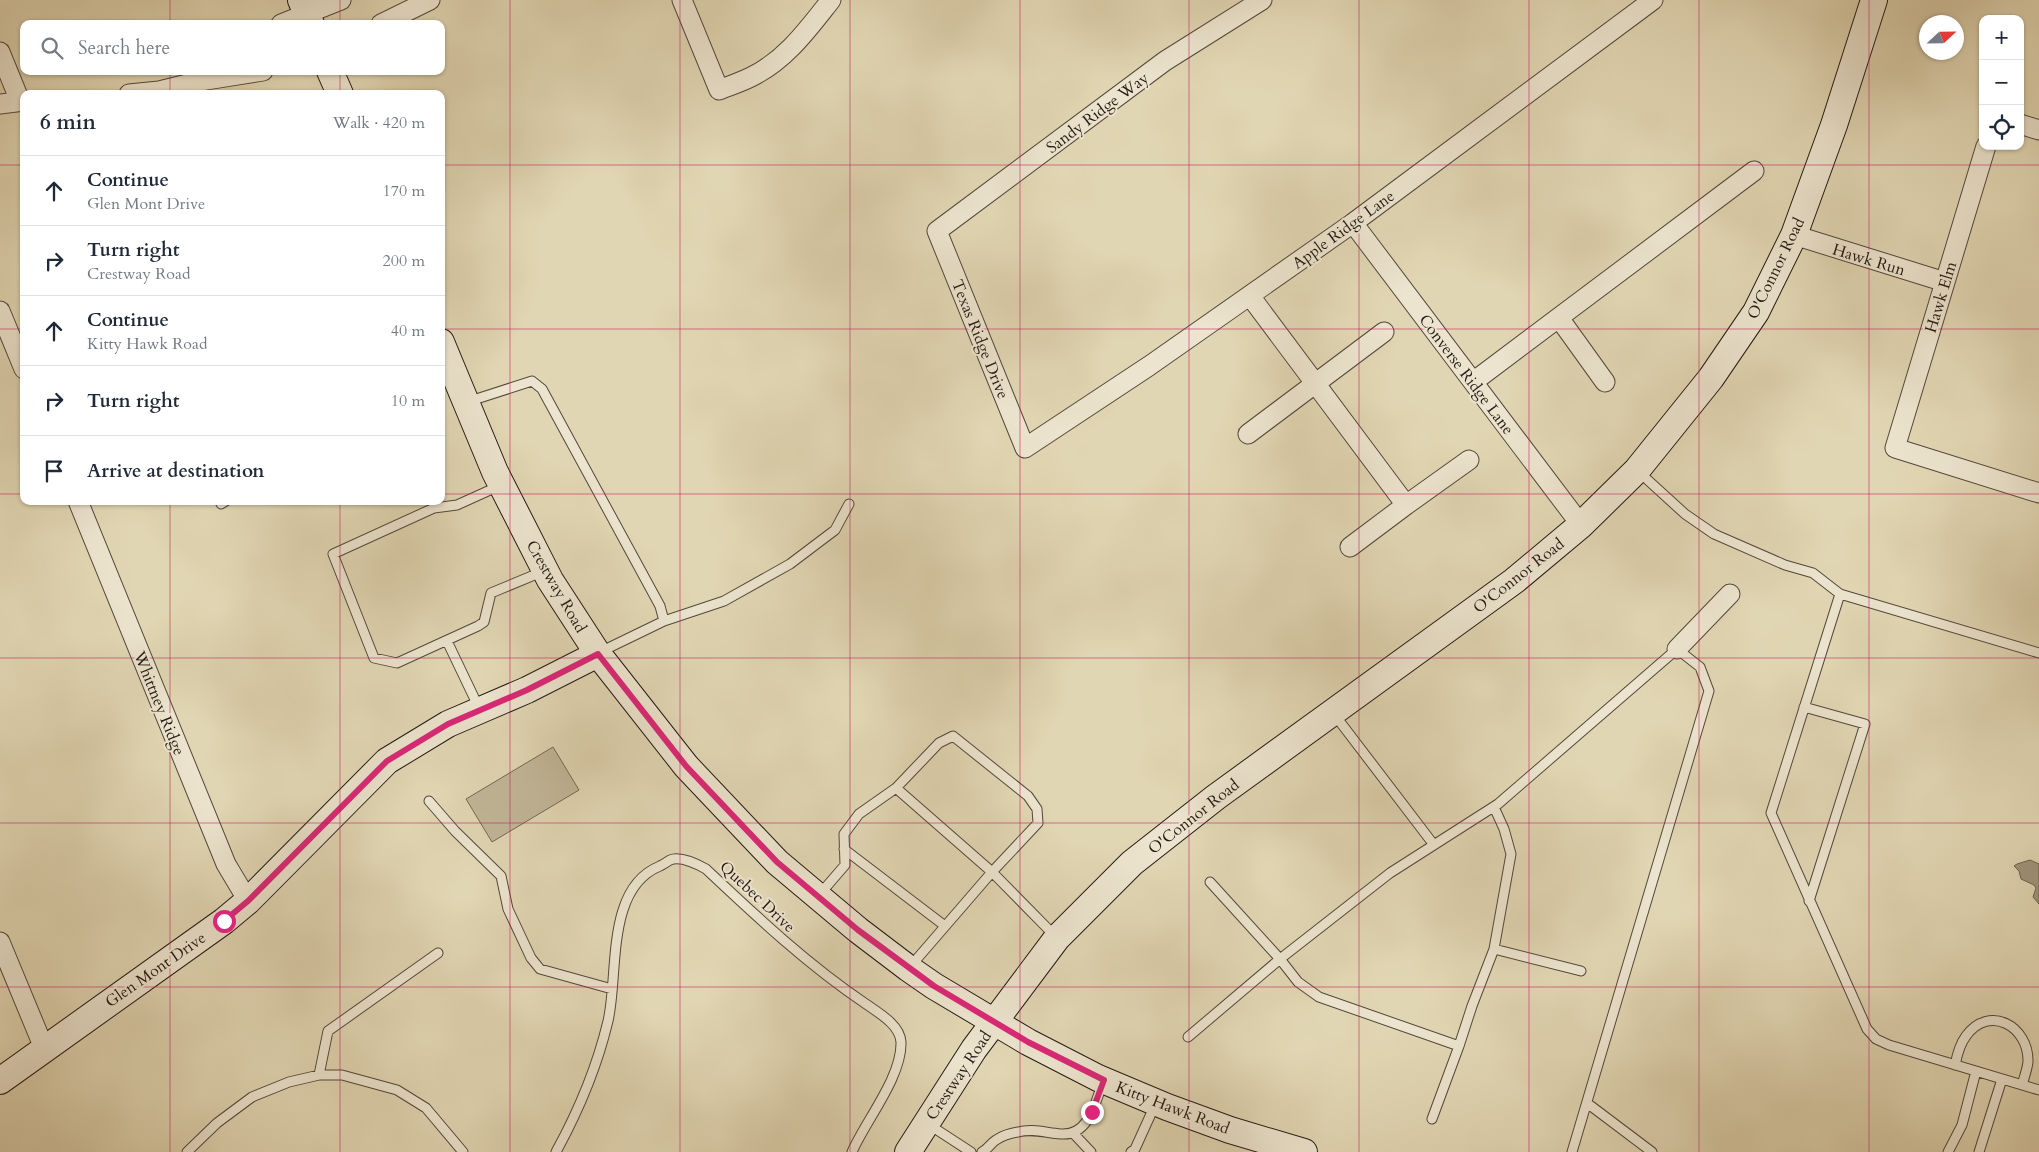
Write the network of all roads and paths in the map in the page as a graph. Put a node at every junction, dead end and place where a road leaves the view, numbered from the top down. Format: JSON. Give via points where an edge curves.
{"nodes":[{"id":1,"x":341,"y":0,"type":"edge"},
{"id":2,"x":430,"y":0,"type":"edge"},
{"id":3,"x":682,"y":0,"type":"edge"},
{"id":4,"x":831,"y":0,"type":"edge"},
{"id":5,"x":1262,"y":0,"type":"edge"},
{"id":6,"x":1652,"y":0,"type":"edge"},
{"id":7,"x":1874,"y":0,"type":"edge"},
{"id":8,"x":403,"y":6,"type":"edge"},
{"id":9,"x":307,"y":12,"type":"edge"},
{"id":10,"x":290,"y":20,"type":"edge"},
{"id":11,"x":386,"y":20,"type":"edge"},
{"id":12,"x":0,"y":52,"type":"edge"},
{"id":13,"x":332,"y":75,"type":"edge"},
{"id":14,"x":204,"y":76,"type":"edge"},
{"id":15,"x":159,"y":90,"type":"edge"},
{"id":16,"x":338,"y":90,"type":"edge"},
{"id":17,"x":20,"y":97,"type":"edge"},
{"id":18,"x":20,"y":101,"type":"edge"},
{"id":19,"x":0,"y":104,"type":"edge"},
{"id":20,"x":2024,"y":125,"type":"edge"},
{"id":21,"x":2039,"y":130,"type":"edge"},
{"id":22,"x":1985,"y":150,"type":"edge"},
{"id":23,"x":1754,"y":171,"type":"dead end"},
{"id":24,"x":1353,"y":223,"type":"junction"},
{"id":25,"x":937,"y":231,"type":"joint"},
{"id":26,"x":1794,"y":235,"type":"junction"},
{"id":27,"x":1945,"y":282,"type":"junction"},
{"id":28,"x":1250,"y":296,"type":"junction"},
{"id":29,"x":0,"y":311,"type":"edge"},
{"id":30,"x":1559,"y":318,"type":"junction"},
{"id":31,"x":1384,"y":332,"type":"dead end"},
{"id":32,"x":445,"y":352,"type":"edge"},
{"id":33,"x":20,"y":359,"type":"edge"},
{"id":34,"x":1473,"y":382,"type":"junction"},
{"id":35,"x":1605,"y":382,"type":"dead end"},
{"id":36,"x":1315,"y":383,"type":"junction"},
{"id":37,"x":466,"y":402,"type":"junction"},
{"id":38,"x":1248,"y":434,"type":"dead end"},
{"id":39,"x":1025,"y":448,"type":"joint"},
{"id":40,"x":1469,"y":460,"type":"dead end"},
{"id":41,"x":1637,"y":470,"type":"junction"},
{"id":42,"x":502,"y":485,"type":"junction"},
{"id":43,"x":2039,"y":493,"type":"edge"},
{"id":44,"x":849,"y":504,"type":"dead end"},
{"id":45,"x":80,"y":505,"type":"edge"},
{"id":46,"x":1406,"y":505,"type":"junction"},
{"id":47,"x":1580,"y":525,"type":"junction"},
{"id":48,"x":1350,"y":547,"type":"dead end"},
{"id":49,"x":545,"y":570,"type":"junction"},
{"id":50,"x":1730,"y":594,"type":"dead end"},
{"id":51,"x":1840,"y":594,"type":"junction"},
{"id":52,"x":664,"y":621,"type":"junction"},
{"id":53,"x":447,"y":641,"type":"junction"},
{"id":54,"x":1677,"y":648,"type":"junction"},
{"id":55,"x":2039,"y":653,"type":"edge"},
{"id":56,"x":598,"y":654,"type":"junction"},
{"id":57,"x":1804,"y":706,"type":"junction"},
{"id":58,"x":480,"y":710,"type":"junction"},
{"id":59,"x":1333,"y":712,"type":"junction"},
{"id":60,"x":896,"y":788,"type":"junction"},
{"id":61,"x":429,"y":801,"type":"dead end"},
{"id":62,"x":1494,"y":807,"type":"junction"},
{"id":63,"x":1434,"y":845,"type":"junction"},
{"id":64,"x":844,"y":849,"type":"junction"},
{"id":65,"x":992,"y":872,"type":"junction"},
{"id":66,"x":1210,"y":882,"type":"dead end"},
{"id":67,"x":818,"y":896,"type":"junction"},
{"id":68,"x":1810,"y":900,"type":"junction"},
{"id":69,"x":248,"y":901,"type":"junction"},
{"id":70,"x":945,"y":926,"type":"junction"},
{"id":71,"x":1057,"y":938,"type":"junction"},
{"id":72,"x":0,"y":942,"type":"edge"},
{"id":73,"x":1494,"y":949,"type":"junction"},
{"id":74,"x":438,"y":953,"type":"dead end"},
{"id":75,"x":1280,"y":959,"type":"junction"},
{"id":76,"x":908,"y":968,"type":"junction"},
{"id":77,"x":1581,"y":971,"type":"dead end"},
{"id":78,"x":612,"y":989,"type":"junction"},
{"id":79,"x":995,"y":1021,"type":"junction"},
{"id":80,"x":1188,"y":1037,"type":"dead end"},
{"id":81,"x":1459,"y":1046,"type":"junction"},
{"id":82,"x":44,"y":1048,"type":"junction"},
{"id":83,"x":1955,"y":1065,"type":"junction"},
{"id":84,"x":1976,"y":1071,"type":"junction"},
{"id":85,"x":319,"y":1075,"type":"junction"},
{"id":86,"x":2002,"y":1079,"type":"junction"},
{"id":87,"x":0,"y":1080,"type":"edge"},
{"id":88,"x":1104,"y":1080,"type":"junction"},
{"id":89,"x":2022,"y":1085,"type":"junction"},
{"id":90,"x":2039,"y":1090,"type":"edge"},
{"id":91,"x":1156,"y":1102,"type":"junction"},
{"id":92,"x":1587,"y":1103,"type":"junction"},
{"id":93,"x":1432,"y":1119,"type":"dead end"},
{"id":94,"x":926,"y":1123,"type":"junction"},
{"id":95,"x":1073,"y":1133,"type":"junction"},
{"id":96,"x":985,"y":1151,"type":"edge"},
{"id":97,"x":187,"y":1152,"type":"edge"},
{"id":98,"x":463,"y":1152,"type":"edge"},
{"id":99,"x":556,"y":1152,"type":"edge"},
{"id":100,"x":852,"y":1152,"type":"edge"},
{"id":101,"x":908,"y":1152,"type":"edge"},
{"id":102,"x":971,"y":1152,"type":"edge"},
{"id":103,"x":1091,"y":1152,"type":"edge"},
{"id":104,"x":1131,"y":1152,"type":"edge"},
{"id":105,"x":1304,"y":1152,"type":"edge"},
{"id":106,"x":1572,"y":1152,"type":"edge"},
{"id":107,"x":1652,"y":1152,"type":"edge"},
{"id":108,"x":1948,"y":1152,"type":"edge"},
{"id":109,"x":1979,"y":1152,"type":"edge"}],
"edges":[{"from":1,"to":9,"type":"street"},
{"from":2,"to":8,"type":"street"},
{"from":3,"to":4,"type":"street","via":[[719,90],[752,77],[783,56]]},
{"from":5,"to":25,"type":"street","name":"Sandy Ridge Way","via":[[1166,61]]},
{"from":6,"to":24,"type":"street","name":"Apple Ridge Lane"},
{"from":7,"to":26,"type":"main road","name":"O'Connor Road"},
{"from":8,"to":11,"type":"street"},
{"from":9,"to":10,"type":"street"},
{"from":12,"to":17,"type":"street"},
{"from":13,"to":16,"type":"main road"},
{"from":14,"to":15,"type":"street"},
{"from":18,"to":19,"type":"street"},
{"from":20,"to":21,"type":"street"},
{"from":22,"to":27,"type":"street","name":"Hawk Elm"},
{"from":23,"to":30,"type":"street"},
{"from":24,"to":28,"type":"street","name":"Apple Ridge Lane"},
{"from":24,"to":34,"type":"street","name":"Converse Ridge Lane"},
{"from":25,"to":39,"type":"street","name":"Texas Ridge Drive"},
{"from":26,"to":27,"type":"street","name":"Hawk Run"},
{"from":26,"to":41,"type":"main road","name":"O'Connor Road","via":[[1756,312],[1712,378]]},
{"from":27,"to":43,"type":"street","name":"Hawk Elm","via":[[1895,448]]},
{"from":28,"to":36,"type":"street"},
{"from":28,"to":39,"type":"street","name":"Apple Ridge Lane"},
{"from":29,"to":33,"type":"street"},
{"from":30,"to":34,"type":"street"},
{"from":30,"to":35,"type":"street"},
{"from":31,"to":36,"type":"street"},
{"from":32,"to":37,"type":"main road","name":"Crestway Road"},
{"from":34,"to":47,"type":"street","name":"Converse Ridge Lane"},
{"from":36,"to":38,"type":"street"},
{"from":36,"to":46,"type":"street"},
{"from":37,"to":42,"type":"main road","name":"Crestway Road"},
{"from":37,"to":52,"type":"lane","via":[[532,381],[542,389],[660,606]]},
{"from":40,"to":46,"type":"street"},
{"from":41,"to":47,"type":"main road","name":"O'Connor Road"},
{"from":41,"to":51,"type":"lane","via":[[1686,514],[1714,534],[1785,565],[1813,573]]},
{"from":42,"to":49,"type":"main road","name":"Crestway Road"},
{"from":42,"to":53,"type":"lane","via":[[457,505],[434,508],[333,554],[374,658],[397,663]]},
{"from":44,"to":52,"type":"lane","via":[[835,530],[790,564],[724,601]]},
{"from":45,"to":69,"type":"street","name":"Whittney Ridge","via":[[226,864]]},
{"from":46,"to":48,"type":"street"},
{"from":47,"to":59,"type":"main road","name":"O'Connor Road","via":[[1514,581]]},
{"from":49,"to":53,"type":"lane","via":[[491,593],[484,622]]},
{"from":49,"to":56,"type":"main road","name":"Crestway Road"},
{"from":50,"to":54,"type":"street"},
{"from":51,"to":55,"type":"lane"},
{"from":51,"to":57,"type":"lane"},
{"from":52,"to":56,"type":"lane"},
{"from":53,"to":58,"type":"lane"},
{"from":54,"to":62,"type":"lane"},
{"from":54,"to":92,"type":"lane","via":[[1700,667],[1709,691]]},
{"from":56,"to":58,"type":"main road","name":"Glen Mont Drive"},
{"from":56,"to":67,"type":"main road","name":"Crestway Road","via":[[686,766],[777,862]]},
{"from":57,"to":68,"type":"lane","via":[[1771,813]]},
{"from":57,"to":68,"type":"lane","via":[[1865,724]]},
{"from":58,"to":69,"type":"main road","name":"Glen Mont Drive","via":[[448,724],[387,761]]},
{"from":59,"to":63,"type":"lane"},
{"from":59,"to":71,"type":"main road","name":"O'Connor Road","via":[[1132,863]]},
{"from":60,"to":64,"type":"lane","via":[[859,814],[844,834]]},
{"from":60,"to":65,"type":"lane"},
{"from":60,"to":65,"type":"lane","via":[[939,743],[953,736],[1028,796],[1037,809],[1038,823]]},
{"from":61,"to":78,"type":"lane","via":[[501,876],[508,909],[531,958],[540,969]]},
{"from":62,"to":63,"type":"lane"},
{"from":62,"to":73,"type":"lane","via":[[1511,854]]},
{"from":63,"to":75,"type":"lane","via":[[1390,873]]},
{"from":64,"to":67,"type":"lane","via":[[845,865]]},
{"from":64,"to":70,"type":"lane"},
{"from":65,"to":70,"type":"lane"},
{"from":65,"to":71,"type":"lane"},
{"from":66,"to":75,"type":"lane"},
{"from":67,"to":76,"type":"main road","name":"Crestway Road"},
{"from":68,"to":83,"type":"lane","via":[[1867,1029],[1889,1046]]},
{"from":69,"to":82,"type":"main road","name":"Glen Mont Drive"},
{"from":70,"to":76,"type":"lane"},
{"from":71,"to":79,"type":"main road","name":"O'Connor Road"},
{"from":72,"to":82,"type":"street"},
{"from":73,"to":77,"type":"lane"},
{"from":73,"to":81,"type":"lane"},
{"from":74,"to":85,"type":"lane","via":[[328,1030]]},
{"from":75,"to":80,"type":"lane"},
{"from":75,"to":81,"type":"lane","via":[[1298,982],[1319,998]]},
{"from":76,"to":79,"type":"main road","name":"Crestway Road"},
{"from":78,"to":99,"type":"lane","name":"Quebec Drive","via":[[609,1019],[589,1086]]},
{"from":78,"to":100,"type":"lane","name":"Quebec Drive","via":[[623,908],[641,879],[672,859],[695,863],[706,869],[774,933],[894,1026],[901,1040],[900,1060]]},
{"from":79,"to":88,"type":"main road","name":"Kitty Hawk Road","via":[[1028,1042]]},
{"from":79,"to":94,"type":"main road","name":"Crestway Road"},
{"from":81,"to":93,"type":"lane"},
{"from":82,"to":87,"type":"main road","name":"Glen Mont Drive"},
{"from":83,"to":84,"type":"lane"},
{"from":83,"to":89,"type":"lane","via":[[1966,1036],[1978,1025],[2004,1022],[2015,1028],[2027,1050],[2028,1064]]},
{"from":84,"to":86,"type":"lane"},
{"from":84,"to":108,"type":"lane","via":[[1962,1125]]},
{"from":85,"to":97,"type":"lane","via":[[289,1082],[252,1097],[217,1123]]},
{"from":85,"to":98,"type":"lane","via":[[342,1075],[397,1090],[426,1108]]},
{"from":86,"to":89,"type":"lane"},
{"from":86,"to":109,"type":"lane"},
{"from":88,"to":91,"type":"main road","name":"Kitty Hawk Road"},
{"from":88,"to":95,"type":"lane","via":[[1086,1124]]},
{"from":89,"to":90,"type":"lane"},
{"from":91,"to":104,"type":"lane"},
{"from":91,"to":105,"type":"main road","name":"Kitty Hawk Road","via":[[1230,1130]]},
{"from":92,"to":106,"type":"lane"},
{"from":92,"to":107,"type":"lane"},
{"from":94,"to":101,"type":"main road","name":"Crestway Road"},
{"from":94,"to":102,"type":"lane"},
{"from":95,"to":96,"type":"lane","via":[[1018,1132],[996,1140]]},
{"from":95,"to":103,"type":"lane"}]}
